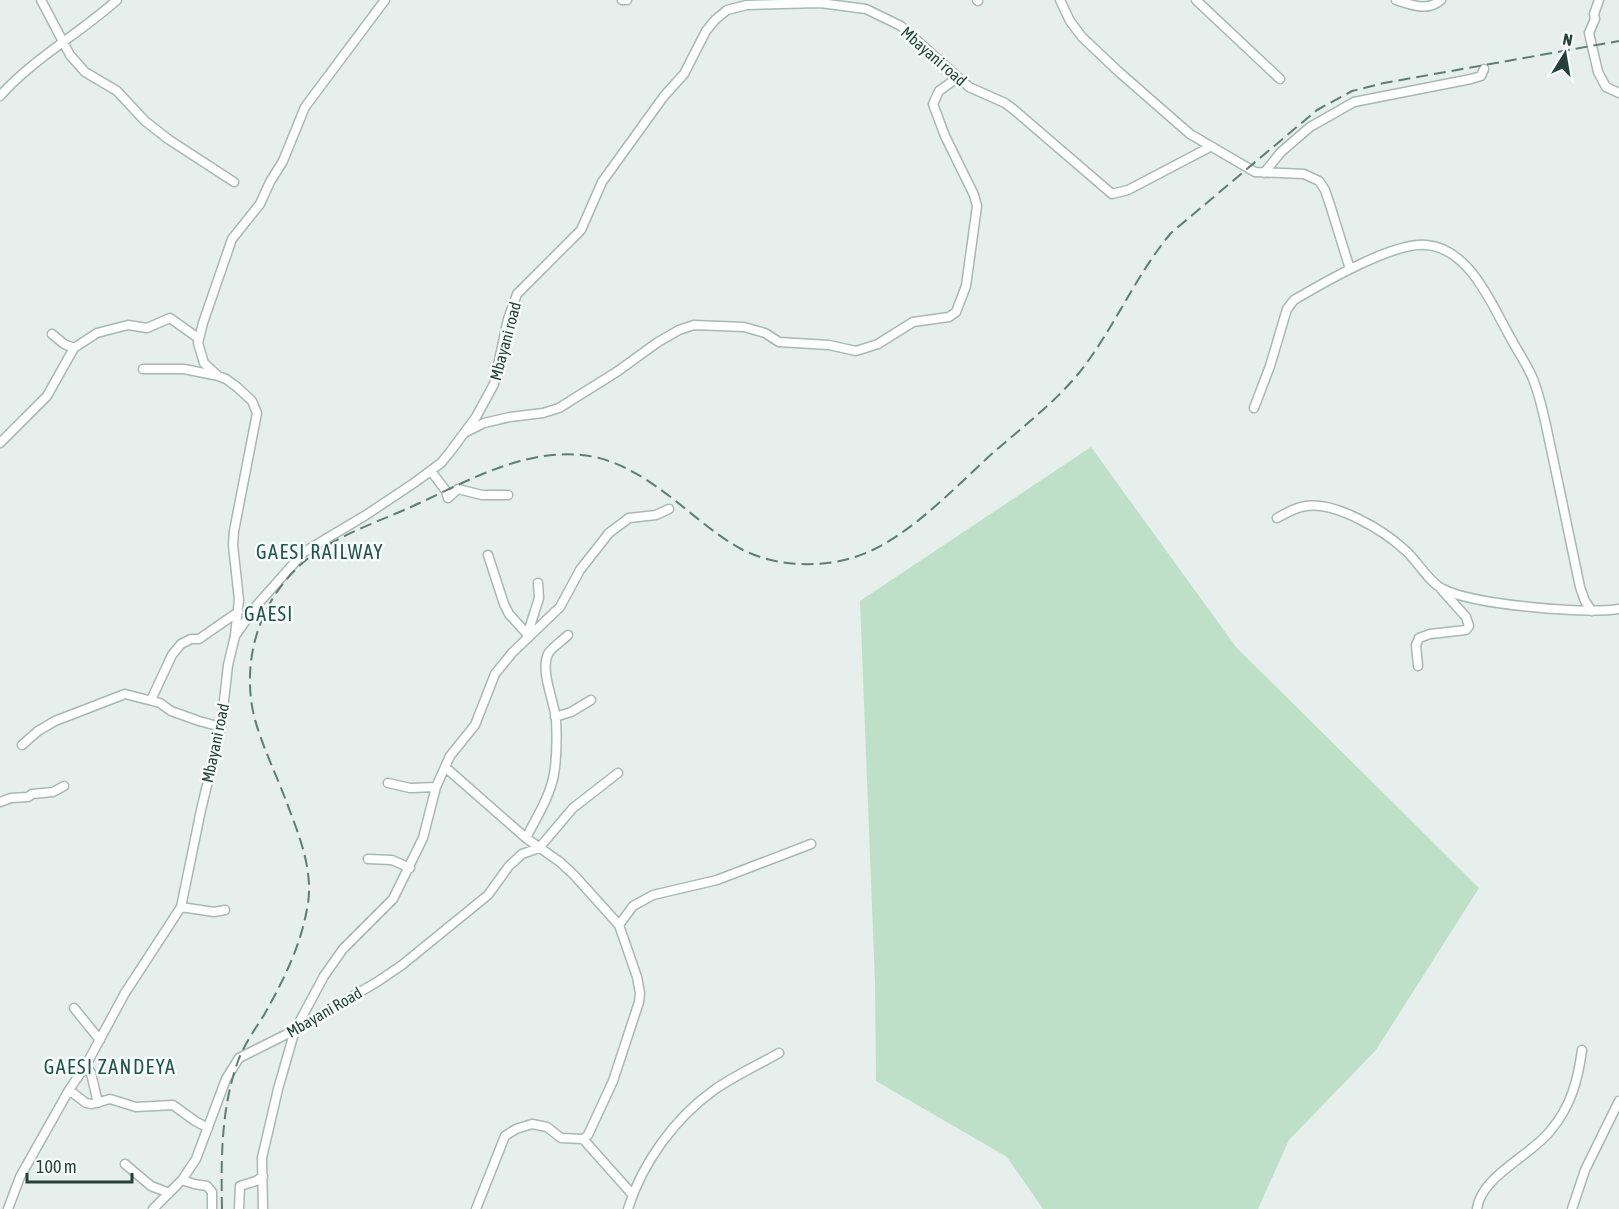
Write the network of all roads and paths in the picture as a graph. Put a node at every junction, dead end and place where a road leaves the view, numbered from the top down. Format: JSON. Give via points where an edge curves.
{"nodes":[{"id":1,"x":40,"y":0,"type":"edge"},
{"id":2,"x":117,"y":0,"type":"edge"},
{"id":3,"x":385,"y":0,"type":"edge"},
{"id":4,"x":622,"y":0,"type":"edge"},
{"id":5,"x":627,"y":0,"type":"edge"},
{"id":6,"x":1060,"y":0,"type":"edge"},
{"id":7,"x":1196,"y":0,"type":"edge"},
{"id":8,"x":1396,"y":0,"type":"edge"},
{"id":9,"x":1441,"y":0,"type":"edge"},
{"id":10,"x":1599,"y":0,"type":"edge"},
{"id":11,"x":63,"y":43,"type":"junction"},
{"id":12,"x":1484,"y":69,"type":"dead end"},
{"id":13,"x":957,"y":78,"type":"junction"},
{"id":14,"x":1280,"y":78,"type":"dead end"},
{"id":15,"x":1619,"y":93,"type":"edge"},
{"id":16,"x":0,"y":96,"type":"edge"},
{"id":17,"x":1210,"y":147,"type":"junction"},
{"id":18,"x":1264,"y":173,"type":"junction"},
{"id":19,"x":234,"y":182,"type":"dead end"},
{"id":20,"x":1350,"y":269,"type":"junction"},
{"id":21,"x":52,"y":334,"type":"dead end"},
{"id":22,"x":198,"y":338,"type":"junction"},
{"id":23,"x":74,"y":348,"type":"junction"},
{"id":24,"x":143,"y":369,"type":"dead end"},
{"id":25,"x":218,"y":376,"type":"junction"},
{"id":26,"x":1254,"y":408,"type":"dead end"},
{"id":27,"x":463,"y":434,"type":"junction"},
{"id":28,"x":0,"y":443,"type":"edge"},
{"id":29,"x":431,"y":471,"type":"junction"},
{"id":30,"x":508,"y":495,"type":"dead end"},
{"id":31,"x":669,"y":509,"type":"dead end"},
{"id":32,"x":1277,"y":518,"type":"dead end"},
{"id":33,"x":488,"y":555,"type":"dead end"},
{"id":34,"x":538,"y":584,"type":"dead end"},
{"id":35,"x":1440,"y":588,"type":"junction"},
{"id":36,"x":1619,"y":609,"type":"edge"},
{"id":37,"x":1592,"y":610,"type":"junction"},
{"id":38,"x":238,"y":612,"type":"junction"},
{"id":39,"x":568,"y":635,"type":"dead end"},
{"id":40,"x":235,"y":636,"type":"junction"},
{"id":41,"x":527,"y":637,"type":"junction"},
{"id":42,"x":1418,"y":666,"type":"dead end"},
{"id":43,"x":151,"y":700,"type":"junction"},
{"id":44,"x":591,"y":700,"type":"dead end"},
{"id":45,"x":555,"y":717,"type":"junction"},
{"id":46,"x":221,"y":726,"type":"junction"},
{"id":47,"x":22,"y":745,"type":"dead end"},
{"id":48,"x":445,"y":767,"type":"junction"},
{"id":49,"x":618,"y":773,"type":"dead end"},
{"id":50,"x":388,"y":783,"type":"dead end"},
{"id":51,"x":64,"y":786,"type":"dead end"},
{"id":52,"x":436,"y":787,"type":"junction"},
{"id":53,"x":0,"y":802,"type":"edge"},
{"id":54,"x":526,"y":838,"type":"junction"},
{"id":55,"x":811,"y":844,"type":"dead end"},
{"id":56,"x":539,"y":848,"type":"junction"},
{"id":57,"x":368,"y":859,"type":"dead end"},
{"id":58,"x":410,"y":868,"type":"junction"},
{"id":59,"x":181,"y":907,"type":"junction"},
{"id":60,"x":225,"y":909,"type":"dead end"},
{"id":61,"x":619,"y":925,"type":"junction"},
{"id":62,"x":74,"y":1008,"type":"dead end"},
{"id":63,"x":295,"y":1030,"type":"junction"},
{"id":64,"x":100,"y":1040,"type":"junction"},
{"id":65,"x":1581,"y":1050,"type":"dead end"},
{"id":66,"x":779,"y":1053,"type":"dead end"},
{"id":67,"x":86,"y":1065,"type":"junction"},
{"id":68,"x":69,"y":1090,"type":"junction"},
{"id":69,"x":1619,"y":1101,"type":"edge"},
{"id":70,"x":98,"y":1103,"type":"junction"},
{"id":71,"x":208,"y":1128,"type":"junction"},
{"id":72,"x":583,"y":1139,"type":"junction"},
{"id":73,"x":125,"y":1164,"type":"dead end"},
{"id":74,"x":263,"y":1176,"type":"junction"},
{"id":75,"x":182,"y":1180,"type":"junction"},
{"id":76,"x":169,"y":1193,"type":"junction"},
{"id":77,"x":632,"y":1194,"type":"junction"},
{"id":78,"x":8,"y":1209,"type":"edge"},
{"id":79,"x":153,"y":1209,"type":"edge"},
{"id":80,"x":212,"y":1209,"type":"edge"},
{"id":81,"x":239,"y":1209,"type":"edge"},
{"id":82,"x":263,"y":1209,"type":"edge"},
{"id":83,"x":476,"y":1209,"type":"edge"},
{"id":84,"x":628,"y":1209,"type":"edge"},
{"id":85,"x":1477,"y":1209,"type":"edge"},
{"id":86,"x":1572,"y":1209,"type":"edge"}],
"edges":[{"from":1,"to":11,"type":"street"},
{"from":2,"to":11,"type":"street"},
{"from":3,"to":22,"type":"street","via":[[301,114],[283,162],[260,204],[232,239]]},
{"from":4,"to":5,"type":"street"},
{"from":6,"to":17,"type":"street","via":[[1070,21],[1088,42],[1172,120]]},
{"from":7,"to":14,"type":"street"},
{"from":8,"to":9,"type":"street","via":[[1422,7]]},
{"from":10,"to":15,"type":"street","via":[[1589,33],[1598,72],[1606,87]]},
{"from":11,"to":16,"type":"street","via":[[29,67]]},
{"from":11,"to":19,"type":"street","via":[[85,72],[117,91],[156,131]]},
{"from":12,"to":18,"type":"street","via":[[1482,76],[1471,79],[1354,102],[1310,127]]},
{"from":13,"to":17,"type":"street","name":"Mbayani road","via":[[1005,103],[1112,194],[1128,190]]},
{"from":13,"to":27,"type":"street","name":"Mbayani road","via":[[901,26],[866,9],[820,3],[754,4],[721,13],[706,31],[684,74],[602,182],[581,230],[517,294],[494,384]]},
{"from":13,"to":27,"type":"street","via":[[939,91],[933,104],[977,206],[969,272],[956,312],[913,322],[878,344],[856,351],[779,342],[744,327],[694,326],[658,342],[559,408],[484,423]]},
{"from":17,"to":18,"type":"street","via":[[1255,172]]},
{"from":18,"to":20,"type":"street","via":[[1304,174],[1319,181],[1325,189]]},
{"from":20,"to":26,"type":"street","via":[[1289,305]]},
{"from":20,"to":37,"type":"street","via":[[1395,250],[1429,245],[1450,253],[1482,286],[1533,379],[1580,587]]},
{"from":21,"to":23,"type":"street"},
{"from":22,"to":23,"type":"street","via":[[168,319],[147,328],[128,325],[97,333]]},
{"from":22,"to":25,"type":"street","via":[[202,359]]},
{"from":23,"to":28,"type":"street","via":[[46,396]]},
{"from":24,"to":25,"type":"street","via":[[184,369]]},
{"from":25,"to":38,"type":"street","via":[[226,378],[252,401],[257,413],[234,538]]},
{"from":27,"to":29,"type":"street","name":"Mbayani road"},
{"from":29,"to":30,"type":"street","via":[[448,498],[458,489]]},
{"from":29,"to":40,"type":"street","name":"Mbayani road","via":[[304,552]]},
{"from":31,"to":41,"type":"street","via":[[629,518],[609,533],[580,570],[567,599]]},
{"from":32,"to":35,"type":"street","via":[[1307,506],[1345,513],[1405,550]]},
{"from":33,"to":41,"type":"street","via":[[504,604]]},
{"from":34,"to":41,"type":"street","via":[[538,604]]},
{"from":35,"to":37,"type":"street","via":[[1472,598],[1532,607]]},
{"from":35,"to":42,"type":"street","via":[[1466,617],[1469,626],[1466,630],[1419,638]]},
{"from":36,"to":37,"type":"street"},
{"from":38,"to":40,"type":"street"},
{"from":38,"to":43,"type":"street","via":[[199,639],[181,644]]},
{"from":39,"to":45,"type":"street","via":[[547,658]]},
{"from":40,"to":46,"type":"street","name":"Mbayani road"},
{"from":41,"to":48,"type":"street","via":[[495,674],[475,725],[452,751]]},
{"from":43,"to":46,"type":"street","via":[[180,714]]},
{"from":43,"to":47,"type":"street","via":[[125,694],[55,721]]},
{"from":44,"to":45,"type":"street"},
{"from":45,"to":54,"type":"street","via":[[554,776]]},
{"from":46,"to":59,"type":"street","name":"Mbayani road"},
{"from":48,"to":52,"type":"street"},
{"from":48,"to":54,"type":"street"},
{"from":49,"to":56,"type":"street","via":[[577,804]]},
{"from":50,"to":52,"type":"street","via":[[410,788]]},
{"from":51,"to":53,"type":"street","via":[[53,792]]},
{"from":52,"to":58,"type":"street","via":[[423,838]]},
{"from":54,"to":56,"type":"street"},
{"from":55,"to":61,"type":"street","via":[[717,880],[653,895],[633,906]]},
{"from":56,"to":61,"type":"street","via":[[574,875]]},
{"from":56,"to":63,"type":"street","name":"Mbayani Road","via":[[518,857],[488,895],[402,965]]},
{"from":57,"to":58,"type":"street","via":[[392,860]]},
{"from":58,"to":63,"type":"street","via":[[385,908],[367,923],[324,976]]},
{"from":59,"to":60,"type":"street","via":[[214,912]]},
{"from":59,"to":64,"type":"street","name":"Mbayani road","via":[[125,993]]},
{"from":61,"to":72,"type":"street","via":[[637,976],[639,1002],[613,1081]]},
{"from":62,"to":64,"type":"street"},
{"from":63,"to":71,"type":"street","name":"Mbayani Road","via":[[239,1058],[226,1079]]},
{"from":63,"to":74,"type":"street","via":[[262,1158]]},
{"from":64,"to":67,"type":"street","name":"Mbayani road"},
{"from":65,"to":85,"type":"street","via":[[1579,1075],[1570,1103],[1551,1131],[1487,1185]]},
{"from":66,"to":77,"type":"street","via":[[726,1082],[694,1106],[644,1169]]},
{"from":67,"to":68,"type":"street","name":"Mbayani road"},
{"from":67,"to":70,"type":"street"},
{"from":68,"to":70,"type":"street","via":[[86,1103]]},
{"from":68,"to":78,"type":"street","name":"Mbayani road","via":[[21,1177]]},
{"from":69,"to":86,"type":"street","via":[[1589,1161]]},
{"from":70,"to":71,"type":"street","via":[[110,1099],[136,1107],[174,1105]]},
{"from":71,"to":75,"type":"street","name":"Mbayani Road","via":[[196,1159]]},
{"from":72,"to":77,"type":"street"},
{"from":72,"to":83,"type":"street","via":[[561,1138],[547,1127],[532,1124],[510,1132]]},
{"from":73,"to":76,"type":"street","via":[[151,1186]]},
{"from":74,"to":81,"type":"street","via":[[240,1186]]},
{"from":74,"to":82,"type":"street"},
{"from":75,"to":76,"type":"street","name":"Mbayani Road"},
{"from":75,"to":80,"type":"street","via":[[207,1186],[212,1192]]},
{"from":76,"to":79,"type":"street","name":"Mbayani Road"},
{"from":77,"to":84,"type":"street"}]}
